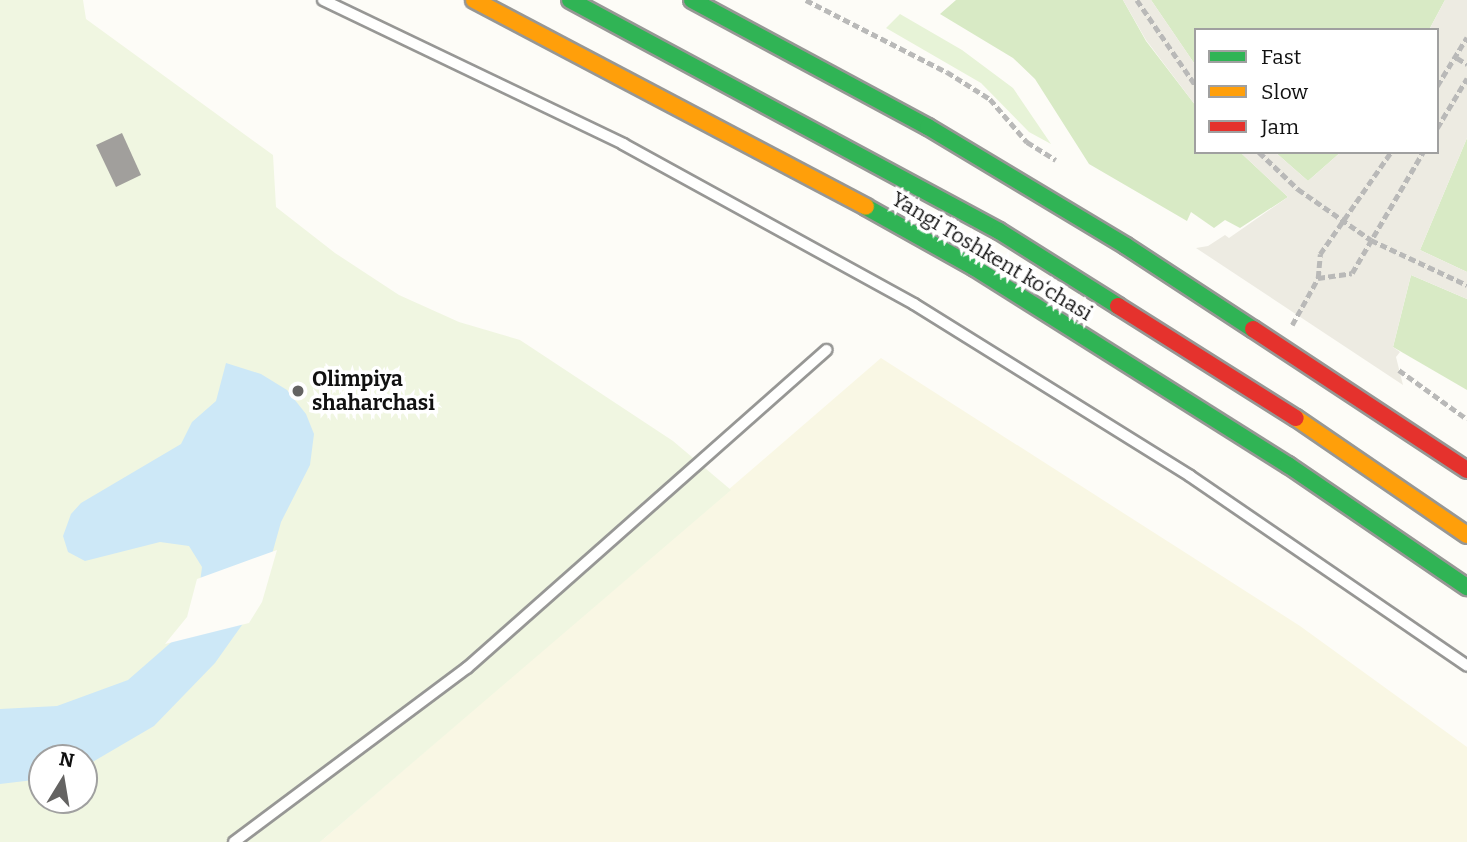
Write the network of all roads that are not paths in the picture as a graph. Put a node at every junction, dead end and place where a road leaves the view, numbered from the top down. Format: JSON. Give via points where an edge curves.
{"nodes":[{"id":1,"x":323,"y":0,"type":"edge"},
{"id":2,"x":474,"y":0,"type":"edge"},
{"id":3,"x":570,"y":0,"type":"edge"},
{"id":4,"x":691,"y":0,"type":"edge"},
{"id":5,"x":826,"y":350,"type":"dead end"},
{"id":6,"x":1467,"y":470,"type":"edge"},
{"id":7,"x":1467,"y":535,"type":"edge"},
{"id":8,"x":1467,"y":587,"type":"edge"},
{"id":9,"x":1467,"y":666,"type":"edge"},
{"id":10,"x":234,"y":842,"type":"edge"}],
"edges":[{"from":1,"to":9,"type":"lane","via":[[623,144],[890,290],[1190,476]]},
{"from":2,"to":8,"type":"main road","name":"Yangi Toshkent ko‘chasi","via":[[761,148],[975,268],[1288,465]]},
{"from":3,"to":7,"type":"main road","name":"Yangi Toshkent ko‘chasi","via":[[999,230],[1308,426]]},
{"from":4,"to":6,"type":"main road","via":[[928,127],[1282,345]]},
{"from":5,"to":10,"type":"lane","via":[[467,668]]}]}
